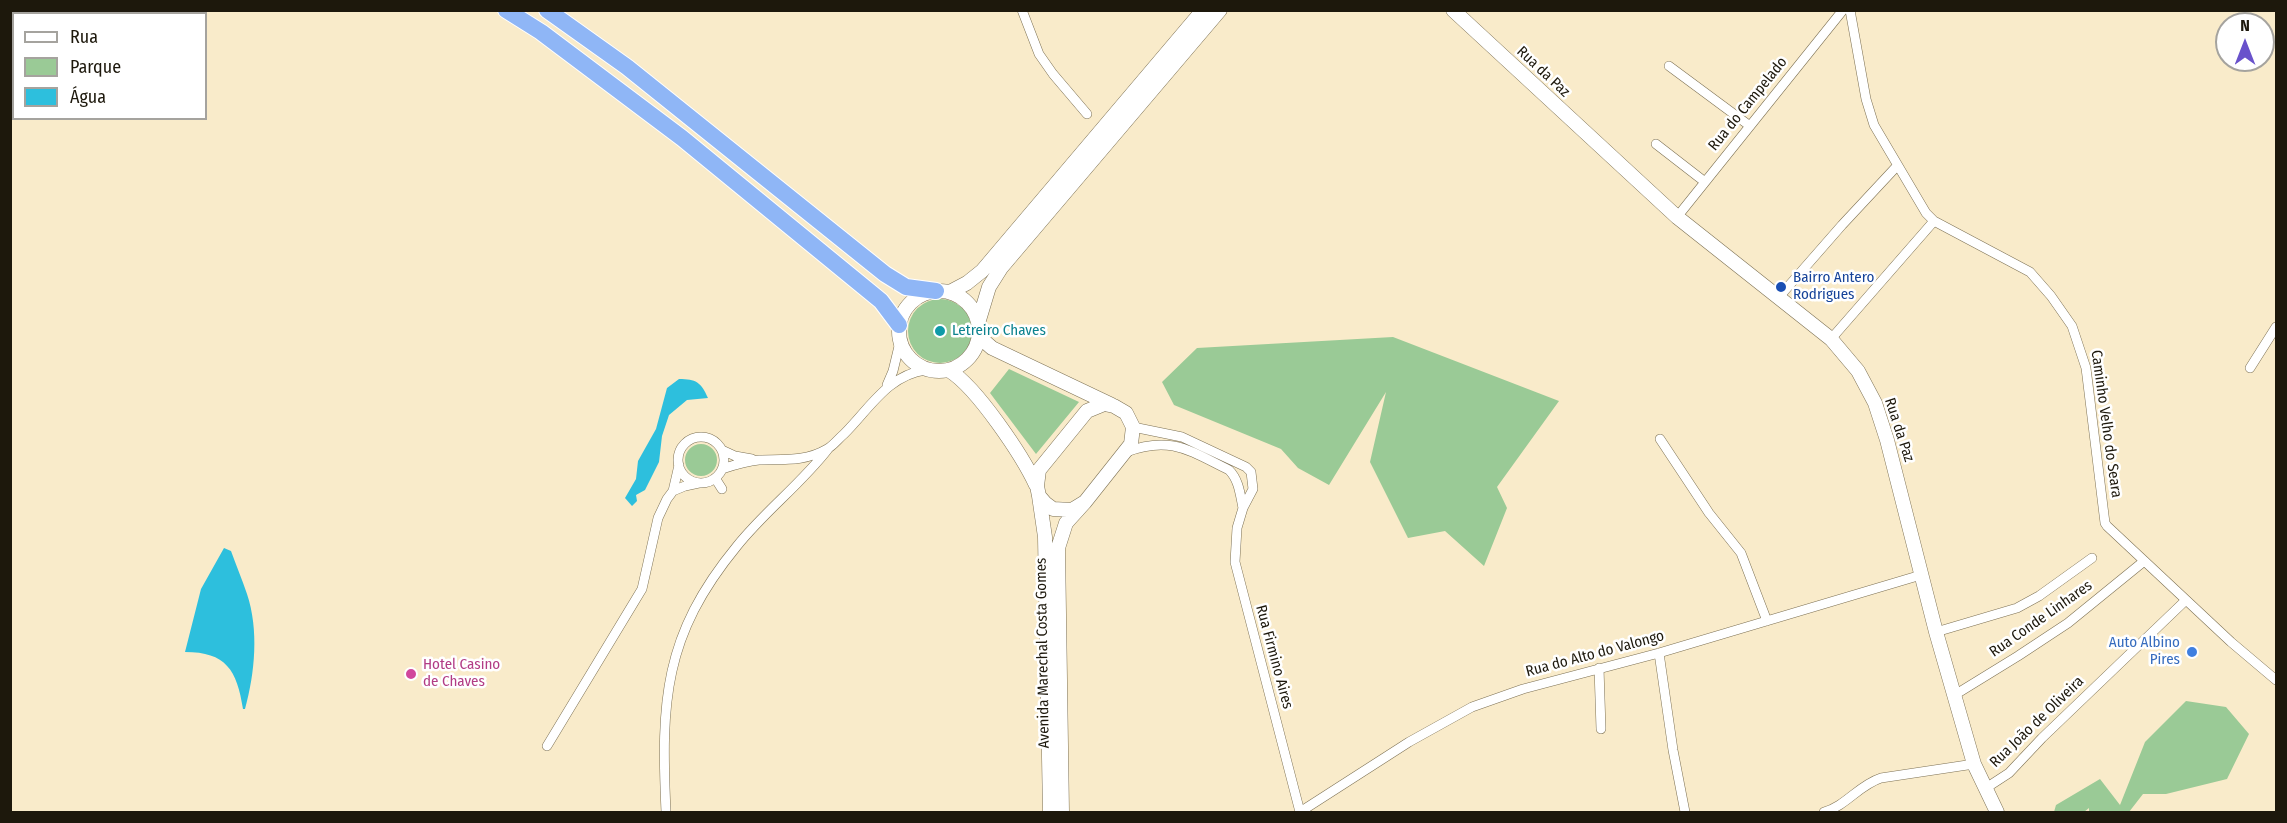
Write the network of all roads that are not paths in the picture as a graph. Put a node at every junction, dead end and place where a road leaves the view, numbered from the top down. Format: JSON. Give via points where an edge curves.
{"nodes":[{"id":1,"x":506,"y":10,"type":"edge"},
{"id":2,"x":547,"y":10,"type":"edge"},
{"id":3,"x":1022,"y":10,"type":"edge"},
{"id":4,"x":1203,"y":10,"type":"edge"},
{"id":5,"x":1220,"y":10,"type":"edge"},
{"id":6,"x":1453,"y":10,"type":"edge"},
{"id":7,"x":1843,"y":10,"type":"edge"},
{"id":8,"x":1850,"y":10,"type":"edge"},
{"id":9,"x":1669,"y":66,"type":"dead end"},
{"id":10,"x":1087,"y":114,"type":"dead end"},
{"id":11,"x":1750,"y":126,"type":"junction"},
{"id":12,"x":1656,"y":144,"type":"dead end"},
{"id":13,"x":1897,"y":166,"type":"junction"},
{"id":14,"x":1705,"y":182,"type":"junction"},
{"id":15,"x":1677,"y":217,"type":"junction"},
{"id":16,"x":1934,"y":221,"type":"junction"},
{"id":17,"x":943,"y":292,"type":"junction"},
{"id":18,"x":1779,"y":297,"type":"junction"},
{"id":19,"x":899,"y":325,"type":"junction"},
{"id":20,"x":979,"y":326,"type":"junction"},
{"id":21,"x":2277,"y":327,"type":"edge"},
{"id":22,"x":1832,"y":339,"type":"junction"},
{"id":23,"x":900,"y":342,"type":"junction"},
{"id":24,"x":2250,"y":368,"type":"dead end"},
{"id":25,"x":926,"y":370,"type":"junction"},
{"id":26,"x":950,"y":370,"type":"junction"},
{"id":27,"x":884,"y":390,"type":"junction"},
{"id":28,"x":1114,"y":406,"type":"junction"},
{"id":29,"x":1133,"y":428,"type":"junction"},
{"id":30,"x":1660,"y":439,"type":"dead end"},
{"id":31,"x":828,"y":449,"type":"junction"},
{"id":32,"x":722,"y":450,"type":"junction"},
{"id":33,"x":1126,"y":452,"type":"junction"},
{"id":34,"x":757,"y":460,"type":"junction"},
{"id":35,"x":679,"y":465,"type":"junction"},
{"id":36,"x":722,"y":469,"type":"junction"},
{"id":37,"x":715,"y":478,"type":"junction"},
{"id":38,"x":699,"y":483,"type":"junction"},
{"id":39,"x":722,"y":489,"type":"dead end"},
{"id":40,"x":673,"y":491,"type":"junction"},
{"id":41,"x":1038,"y":491,"type":"junction"},
{"id":42,"x":1085,"y":502,"type":"junction"},
{"id":43,"x":1243,"y":508,"type":"junction"},
{"id":44,"x":2092,"y":558,"type":"dead end"},
{"id":45,"x":2143,"y":562,"type":"junction"},
{"id":46,"x":1921,"y":575,"type":"junction"},
{"id":47,"x":2186,"y":600,"type":"junction"},
{"id":48,"x":1767,"y":621,"type":"junction"},
{"id":49,"x":1936,"y":632,"type":"junction"},
{"id":50,"x":1659,"y":653,"type":"junction"},
{"id":51,"x":1599,"y":668,"type":"junction"},
{"id":52,"x":2277,"y":680,"type":"edge"},
{"id":53,"x":1953,"y":696,"type":"junction"},
{"id":54,"x":1601,"y":729,"type":"dead end"},
{"id":55,"x":547,"y":747,"type":"dead end"},
{"id":56,"x":1974,"y":764,"type":"junction"},
{"id":57,"x":1986,"y":788,"type":"junction"},
{"id":58,"x":666,"y":813,"type":"edge"},
{"id":59,"x":1050,"y":813,"type":"edge"},
{"id":60,"x":1062,"y":813,"type":"edge"},
{"id":61,"x":1300,"y":813,"type":"edge"},
{"id":62,"x":1685,"y":813,"type":"edge"},
{"id":63,"x":1824,"y":813,"type":"edge"},
{"id":64,"x":1997,"y":813,"type":"edge"}],
"edges":[{"from":1,"to":19,"type":"highway","via":[[682,138],[881,301]]},
{"from":2,"to":17,"type":"highway","via":[[627,67],[885,274],[906,287]]},
{"from":3,"to":10,"type":"street","via":[[1039,54]]},
{"from":4,"to":17,"type":"main road","via":[[982,271],[967,283]]},
{"from":5,"to":20,"type":"main road","via":[[1001,268],[989,287]]},
{"from":6,"to":15,"type":"main road","name":"Rua da Paz"},
{"from":7,"to":11,"type":"street","name":"Rua do Campelado"},
{"from":8,"to":13,"type":"street","name":"Caminho Velho do Seara","via":[[1866,99],[1874,125]]},
{"from":9,"to":11,"type":"street"},
{"from":11,"to":14,"type":"street","name":"Rua do Campelado"},
{"from":12,"to":14,"type":"street"},
{"from":13,"to":16,"type":"street","name":"Caminho Velho do Seara"},
{"from":13,"to":18,"type":"street"},
{"from":14,"to":15,"type":"street","name":"Rua do Campelado"},
{"from":15,"to":18,"type":"main road","name":"Rua da Paz"},
{"from":16,"to":22,"type":"street"},
{"from":16,"to":45,"type":"street","name":"Caminho Velho do Seara","via":[[2030,272],[2072,326],[2086,368],[2105,523]]},
{"from":17,"to":19,"type":"main road","via":[[915,299]]},
{"from":17,"to":20,"type":"main road","via":[[964,299],[973,308]]},
{"from":18,"to":22,"type":"main road","name":"Rua da Paz"},
{"from":19,"to":23,"type":"main road"},
{"from":20,"to":26,"type":"main road","via":[[974,353]]},
{"from":20,"to":28,"type":"main road","via":[[984,341],[992,348]]},
{"from":21,"to":24,"type":"street"},
{"from":22,"to":46,"type":"main road","name":"Rua da Paz","via":[[1858,371],[1875,403]]},
{"from":23,"to":25,"type":"main road","via":[[909,358]]},
{"from":23,"to":27,"type":"street","via":[[894,371]]},
{"from":25,"to":26,"type":"main road"},
{"from":25,"to":27,"type":"street","via":[[901,376]]},
{"from":26,"to":41,"type":"main road","via":[[967,384],[985,408],[1022,459]]},
{"from":27,"to":31,"type":"street"},
{"from":28,"to":29,"type":"main road","via":[[1125,413]]},
{"from":28,"to":41,"type":"main road","via":[[1096,406],[1087,411],[1039,470]]},
{"from":29,"to":33,"type":"main road"},
{"from":29,"to":43,"type":"street","name":"Rua Firmino Aires","via":[[1182,437],[1246,467],[1251,472],[1253,489]]},
{"from":30,"to":48,"type":"street","via":[[1741,553]]},
{"from":31,"to":34,"type":"street","via":[[793,460]]},
{"from":31,"to":58,"type":"street","via":[[737,545],[689,617],[668,682],[664,718]]},
{"from":32,"to":34,"type":"street"},
{"from":32,"to":35,"type":"street","via":[[711,439],[691,439],[680,450]]},
{"from":32,"to":36,"type":"street"},
{"from":33,"to":42,"type":"main road","name":"Avenida Marechal Costa Gomes"},
{"from":33,"to":43,"type":"street","via":[[1164,443],[1229,470],[1239,487]]},
{"from":34,"to":36,"type":"street"},
{"from":35,"to":38,"type":"street","via":[[687,478]]},
{"from":35,"to":40,"type":"street"},
{"from":36,"to":37,"type":"street"},
{"from":37,"to":38,"type":"street"},
{"from":37,"to":39,"type":"street"},
{"from":38,"to":40,"type":"street"},
{"from":40,"to":55,"type":"street","via":[[658,518],[642,589]]},
{"from":41,"to":42,"type":"main road","via":[[1045,503],[1063,511]]},
{"from":41,"to":59,"type":"main road","name":"Avenida Marechal Costa Gomes","via":[[1045,537]]},
{"from":42,"to":60,"type":"main road","name":"Avenida Marechal Costa Gomes","via":[[1066,523],[1058,548]]},
{"from":43,"to":61,"type":"street","name":"Rua Firmino Aires","via":[[1237,528],[1235,562]]},
{"from":44,"to":49,"type":"street","via":[[2017,608]]},
{"from":45,"to":47,"type":"street","name":"Caminho Velho do Seara"},
{"from":45,"to":53,"type":"street","name":"Rua Conde Linhares","via":[[2068,623]]},
{"from":46,"to":48,"type":"street","name":"Rua do Alto do Valongo"},
{"from":46,"to":49,"type":"main road","name":"Rua da Paz"},
{"from":47,"to":52,"type":"street","name":"Caminho Velho do Seara"},
{"from":47,"to":57,"type":"street","name":"Rua João de Oliveira","via":[[2009,773]]},
{"from":48,"to":50,"type":"street","name":"Rua do Alto do Valongo"},
{"from":49,"to":53,"type":"main road","name":"Rua da Paz"},
{"from":50,"to":51,"type":"street","name":"Rua do Alto do Valongo"},
{"from":50,"to":62,"type":"street"},
{"from":51,"to":54,"type":"street"},
{"from":51,"to":61,"type":"street","name":"Rua do Alto do Valongo","via":[[1472,707],[1409,742]]},
{"from":53,"to":56,"type":"main road","name":"Rua da Paz"},
{"from":56,"to":57,"type":"main road","name":"Rua da Paz"},
{"from":56,"to":63,"type":"street","via":[[1870,781]]},
{"from":57,"to":64,"type":"main road","name":"Rua da Paz"}]}
